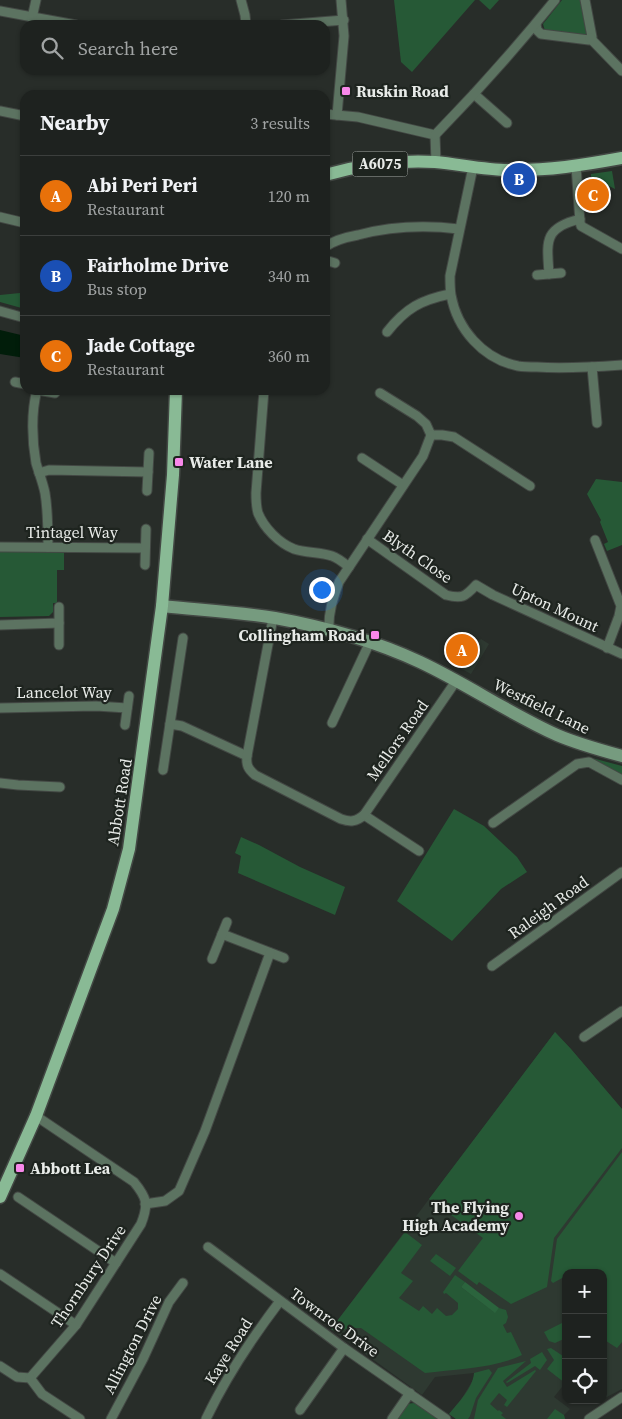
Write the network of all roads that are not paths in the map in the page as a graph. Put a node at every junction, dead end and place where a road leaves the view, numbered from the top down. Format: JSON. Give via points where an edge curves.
{"nodes":[{"id":1,"x":36,"y":0,"type":"edge"},
{"id":2,"x":240,"y":0,"type":"edge"},
{"id":3,"x":341,"y":0,"type":"edge"},
{"id":4,"x":555,"y":0,"type":"edge"},
{"id":5,"x":585,"y":0,"type":"edge"},
{"id":6,"x":0,"y":11,"type":"edge"},
{"id":7,"x":32,"y":18,"type":"junction"},
{"id":8,"x":45,"y":20,"type":"edge"},
{"id":9,"x":246,"y":20,"type":"edge"},
{"id":10,"x":344,"y":20,"type":"junction"},
{"id":11,"x":330,"y":21,"type":"edge"},
{"id":12,"x":536,"y":24,"type":"junction"},
{"id":13,"x":590,"y":38,"type":"junction"},
{"id":14,"x":622,"y":71,"type":"edge"},
{"id":15,"x":474,"y":94,"type":"junction"},
{"id":16,"x":0,"y":111,"type":"edge"},
{"id":17,"x":330,"y":114,"type":"edge"},
{"id":18,"x":20,"y":115,"type":"edge"},
{"id":19,"x":337,"y":115,"type":"junction"},
{"id":20,"x":507,"y":123,"type":"dead end"},
{"id":21,"x":435,"y":135,"type":"junction"},
{"id":22,"x":622,"y":158,"type":"edge"},
{"id":23,"x":436,"y":162,"type":"junction"},
{"id":24,"x":473,"y":166,"type":"junction"},
{"id":25,"x":576,"y":166,"type":"junction"},
{"id":26,"x":330,"y":174,"type":"edge"},
{"id":27,"x":0,"y":217,"type":"edge"},
{"id":28,"x":580,"y":219,"type":"junction"},
{"id":29,"x":20,"y":222,"type":"edge"},
{"id":30,"x":459,"y":229,"type":"junction"},
{"id":31,"x":330,"y":244,"type":"edge"},
{"id":32,"x":622,"y":249,"type":"edge"},
{"id":33,"x":330,"y":262,"type":"edge"},
{"id":34,"x":335,"y":263,"type":"dead end"},
{"id":35,"x":537,"y":274,"type":"dead end"},
{"id":36,"x":549,"y":274,"type":"junction"},
{"id":37,"x":561,"y":274,"type":"dead end"},
{"id":38,"x":450,"y":294,"type":"junction"},
{"id":39,"x":0,"y":311,"type":"edge"},
{"id":40,"x":20,"y":317,"type":"edge"},
{"id":41,"x":387,"y":332,"type":"dead end"},
{"id":42,"x":622,"y":365,"type":"edge"},
{"id":43,"x":592,"y":367,"type":"junction"},
{"id":44,"x":15,"y":382,"type":"dead end"},
{"id":45,"x":20,"y":383,"type":"edge"},
{"id":46,"x":380,"y":392,"type":"dead end"},
{"id":47,"x":36,"y":395,"type":"edge"},
{"id":48,"x":176,"y":395,"type":"edge"},
{"id":49,"x":264,"y":395,"type":"edge"},
{"id":50,"x":597,"y":423,"type":"dead end"},
{"id":51,"x":431,"y":435,"type":"junction"},
{"id":52,"x":149,"y":453,"type":"dead end"},
{"id":53,"x":362,"y":458,"type":"dead end"},
{"id":54,"x":148,"y":472,"type":"junction"},
{"id":55,"x":39,"y":473,"type":"junction"},
{"id":56,"x":403,"y":485,"type":"junction"},
{"id":57,"x":530,"y":486,"type":"dead end"},
{"id":58,"x":147,"y":491,"type":"dead end"},
{"id":59,"x":146,"y":529,"type":"dead end"},
{"id":60,"x":367,"y":539,"type":"junction"},
{"id":61,"x":595,"y":540,"type":"dead end"},
{"id":62,"x":0,"y":547,"type":"edge"},
{"id":63,"x":48,"y":547,"type":"junction"},
{"id":64,"x":144,"y":548,"type":"junction"},
{"id":65,"x":145,"y":565,"type":"dead end"},
{"id":66,"x":349,"y":567,"type":"junction"},
{"id":67,"x":476,"y":585,"type":"joint"},
{"id":68,"x":162,"y":606,"type":"junction"},
{"id":69,"x":60,"y":607,"type":"dead end"},
{"id":70,"x":273,"y":618,"type":"junction"},
{"id":71,"x":59,"y":623,"type":"junction"},
{"id":72,"x":0,"y":625,"type":"edge"},
{"id":73,"x":329,"y":631,"type":"junction"},
{"id":74,"x":183,"y":638,"type":"dead end"},
{"id":75,"x":370,"y":642,"type":"junction"},
{"id":76,"x":58,"y":645,"type":"dead end"},
{"id":77,"x":607,"y":648,"type":"junction"},
{"id":78,"x":622,"y":654,"type":"edge"},
{"id":79,"x":456,"y":681,"type":"junction"},
{"id":80,"x":129,"y":696,"type":"dead end"},
{"id":81,"x":0,"y":708,"type":"edge"},
{"id":82,"x":127,"y":708,"type":"junction"},
{"id":83,"x":332,"y":723,"type":"dead end"},
{"id":84,"x":170,"y":724,"type":"junction"},
{"id":85,"x":125,"y":725,"type":"dead end"},
{"id":86,"x":247,"y":756,"type":"junction"},
{"id":87,"x":622,"y":756,"type":"edge"},
{"id":88,"x":164,"y":770,"type":"dead end"},
{"id":89,"x":622,"y":780,"type":"edge"},
{"id":90,"x":0,"y":783,"type":"edge"},
{"id":91,"x":60,"y":787,"type":"dead end"},
{"id":92,"x":364,"y":815,"type":"junction"},
{"id":93,"x":493,"y":823,"type":"dead end"},
{"id":94,"x":419,"y":851,"type":"dead end"},
{"id":95,"x":622,"y":872,"type":"edge"},
{"id":96,"x":227,"y":922,"type":"dead end"},
{"id":97,"x":222,"y":934,"type":"junction"},
{"id":98,"x":270,"y":953,"type":"junction"},
{"id":99,"x":284,"y":958,"type":"dead end"},
{"id":100,"x":212,"y":959,"type":"dead end"},
{"id":101,"x":492,"y":966,"type":"dead end"},
{"id":102,"x":621,"y":1013,"type":"edge"},
{"id":103,"x":584,"y":1037,"type":"dead end"},
{"id":104,"x":36,"y":1116,"type":"junction"},
{"id":105,"x":0,"y":1197,"type":"edge"},
{"id":106,"x":18,"y":1197,"type":"dead end"},
{"id":107,"x":145,"y":1204,"type":"junction"},
{"id":108,"x":208,"y":1248,"type":"dead end"},
{"id":109,"x":116,"y":1263,"type":"junction"},
{"id":110,"x":0,"y":1274,"type":"edge"},
{"id":111,"x":182,"y":1283,"type":"dead end"},
{"id":112,"x":280,"y":1301,"type":"junction"},
{"id":113,"x":76,"y":1326,"type":"junction"},
{"id":114,"x":344,"y":1348,"type":"junction"},
{"id":115,"x":0,"y":1366,"type":"edge"},
{"id":116,"x":30,"y":1378,"type":"junction"},
{"id":117,"x":410,"y":1393,"type":"junction"},
{"id":118,"x":622,"y":1397,"type":"edge"},
{"id":119,"x":300,"y":1410,"type":"dead end"},
{"id":120,"x":80,"y":1419,"type":"edge"},
{"id":121,"x":111,"y":1419,"type":"edge"},
{"id":122,"x":206,"y":1419,"type":"edge"},
{"id":123,"x":392,"y":1419,"type":"edge"},
{"id":124,"x":446,"y":1419,"type":"edge"},
{"id":125,"x":589,"y":1419,"type":"edge"}],
"edges":[{"from":1,"to":7,"type":"street"},
{"from":2,"to":9,"type":"street"},
{"from":3,"to":10,"type":"street"},
{"from":4,"to":12,"type":"street"},
{"from":5,"to":13,"type":"street"},
{"from":6,"to":7,"type":"street"},
{"from":7,"to":8,"type":"street"},
{"from":10,"to":11,"type":"street"},
{"from":10,"to":19,"type":"street"},
{"from":12,"to":13,"type":"street","via":[[541,34]]},
{"from":12,"to":15,"type":"street"},
{"from":13,"to":14,"type":"street"},
{"from":15,"to":20,"type":"street"},
{"from":15,"to":21,"type":"street"},
{"from":16,"to":18,"type":"street"},
{"from":17,"to":19,"type":"street"},
{"from":19,"to":21,"type":"street"},
{"from":21,"to":23,"type":"street"},
{"from":22,"to":25,"type":"main road","number":"A6075"},
{"from":23,"to":24,"type":"main road","number":"A6075"},
{"from":23,"to":26,"type":"main road","number":"A6075","via":[[367,165]]},
{"from":24,"to":25,"type":"main road","number":"A6075","via":[[535,171]]},
{"from":24,"to":30,"type":"street"},
{"from":25,"to":28,"type":"street"},
{"from":27,"to":29,"type":"street"},
{"from":28,"to":32,"type":"street","via":[[581,226]]},
{"from":28,"to":36,"type":"street","via":[[561,225],[550,237]]},
{"from":30,"to":31,"type":"street","via":[[417,226],[377,230]]},
{"from":30,"to":38,"type":"street"},
{"from":33,"to":34,"type":"street"},
{"from":35,"to":36,"type":"street"},
{"from":36,"to":37,"type":"street"},
{"from":38,"to":41,"type":"street","via":[[413,306]]},
{"from":38,"to":43,"type":"street","via":[[465,331],[482,350],[501,361],[542,368]]},
{"from":39,"to":40,"type":"street"},
{"from":42,"to":43,"type":"street"},
{"from":43,"to":50,"type":"street"},
{"from":44,"to":45,"type":"street"},
{"from":46,"to":51,"type":"street","via":[[417,416]]},
{"from":47,"to":55,"type":"street","via":[[33,435]]},
{"from":48,"to":68,"type":"main road","name":"Abbott Road"},
{"from":49,"to":66,"type":"street","via":[[256,493],[259,514],[276,538],[294,549],[333,556]]},
{"from":51,"to":56,"type":"street","via":[[423,456]]},
{"from":51,"to":57,"type":"street","via":[[454,437]]},
{"from":52,"to":54,"type":"street"},
{"from":53,"to":56,"type":"street"},
{"from":54,"to":55,"type":"street","via":[[49,470]]},
{"from":54,"to":58,"type":"street"},
{"from":55,"to":63,"type":"street","via":[[47,507]]},
{"from":56,"to":60,"type":"street"},
{"from":59,"to":64,"type":"street"},
{"from":60,"to":66,"type":"street"},
{"from":60,"to":67,"type":"street","name":"Blyth Close","via":[[446,595],[458,598],[468,594]]},
{"from":61,"to":77,"type":"street","via":[[621,606]]},
{"from":62,"to":63,"type":"street","name":"Tintagel Way"},
{"from":63,"to":64,"type":"street","name":"Tintagel Way"},
{"from":64,"to":65,"type":"street"},
{"from":66,"to":73,"type":"street","via":[[333,598]]},
{"from":67,"to":77,"type":"street","name":"Upton Mount"},
{"from":68,"to":70,"type":"street","name":"Westfield Lane"},
{"from":68,"to":104,"type":"main road","name":"Abbott Road","via":[[129,849],[113,909]]},
{"from":69,"to":71,"type":"street"},
{"from":70,"to":73,"type":"street","name":"Westfield Lane"},
{"from":70,"to":86,"type":"street"},
{"from":71,"to":72,"type":"street"},
{"from":71,"to":76,"type":"street"},
{"from":73,"to":75,"type":"street","name":"Westfield Lane"},
{"from":74,"to":84,"type":"street"},
{"from":75,"to":79,"type":"street","name":"Westfield Lane"},
{"from":75,"to":83,"type":"street"},
{"from":77,"to":78,"type":"street","name":"Upton Mount"},
{"from":79,"to":87,"type":"street","name":"Westfield Lane","via":[[557,735]]},
{"from":79,"to":92,"type":"street","name":"Mellors Road"},
{"from":80,"to":82,"type":"street","name":"Lancelot Way"},
{"from":81,"to":82,"type":"street","name":"Lancelot Way"},
{"from":82,"to":85,"type":"street","name":"Lancelot Way"},
{"from":84,"to":86,"type":"street","via":[[182,726]]},
{"from":84,"to":88,"type":"street"},
{"from":86,"to":92,"type":"street","via":[[248,769],[255,775],[332,815],[348,822],[357,821]]},
{"from":89,"to":93,"type":"street","via":[[589,762],[577,764]]},
{"from":90,"to":91,"type":"street"},
{"from":92,"to":94,"type":"street"},
{"from":95,"to":101,"type":"street","name":"Raleigh Road"},
{"from":96,"to":97,"type":"street"},
{"from":97,"to":98,"type":"street"},
{"from":97,"to":100,"type":"street"},
{"from":98,"to":99,"type":"street"},
{"from":98,"to":107,"type":"street","via":[[205,1131],[179,1191],[165,1201]]},
{"from":102,"to":103,"type":"street"},
{"from":104,"to":105,"type":"main road","name":"Abbott Road"},
{"from":104,"to":107,"type":"street","via":[[134,1182],[144,1194]]},
{"from":106,"to":109,"type":"street"},
{"from":107,"to":109,"type":"street","name":"Thornbury Drive","via":[[141,1224]]},
{"from":108,"to":112,"type":"street","name":"Townroe Drive"},
{"from":109,"to":113,"type":"street","name":"Thornbury Drive"},
{"from":110,"to":113,"type":"street"},
{"from":111,"to":121,"type":"street","name":"Allington Drive","via":[[169,1302]]},
{"from":112,"to":114,"type":"street","name":"Townroe Drive"},
{"from":112,"to":122,"type":"street","name":"Kaye Road","via":[[250,1341]]},
{"from":113,"to":116,"type":"street","name":"Thornbury Drive"},
{"from":114,"to":117,"type":"street","name":"Townroe Drive"},
{"from":114,"to":119,"type":"street"},
{"from":115,"to":116,"type":"street","via":[[17,1377]]},
{"from":116,"to":120,"type":"street","via":[[42,1394]]},
{"from":117,"to":123,"type":"street"},
{"from":117,"to":124,"type":"street","name":"Townroe Drive"},
{"from":118,"to":125,"type":"street"}]}
